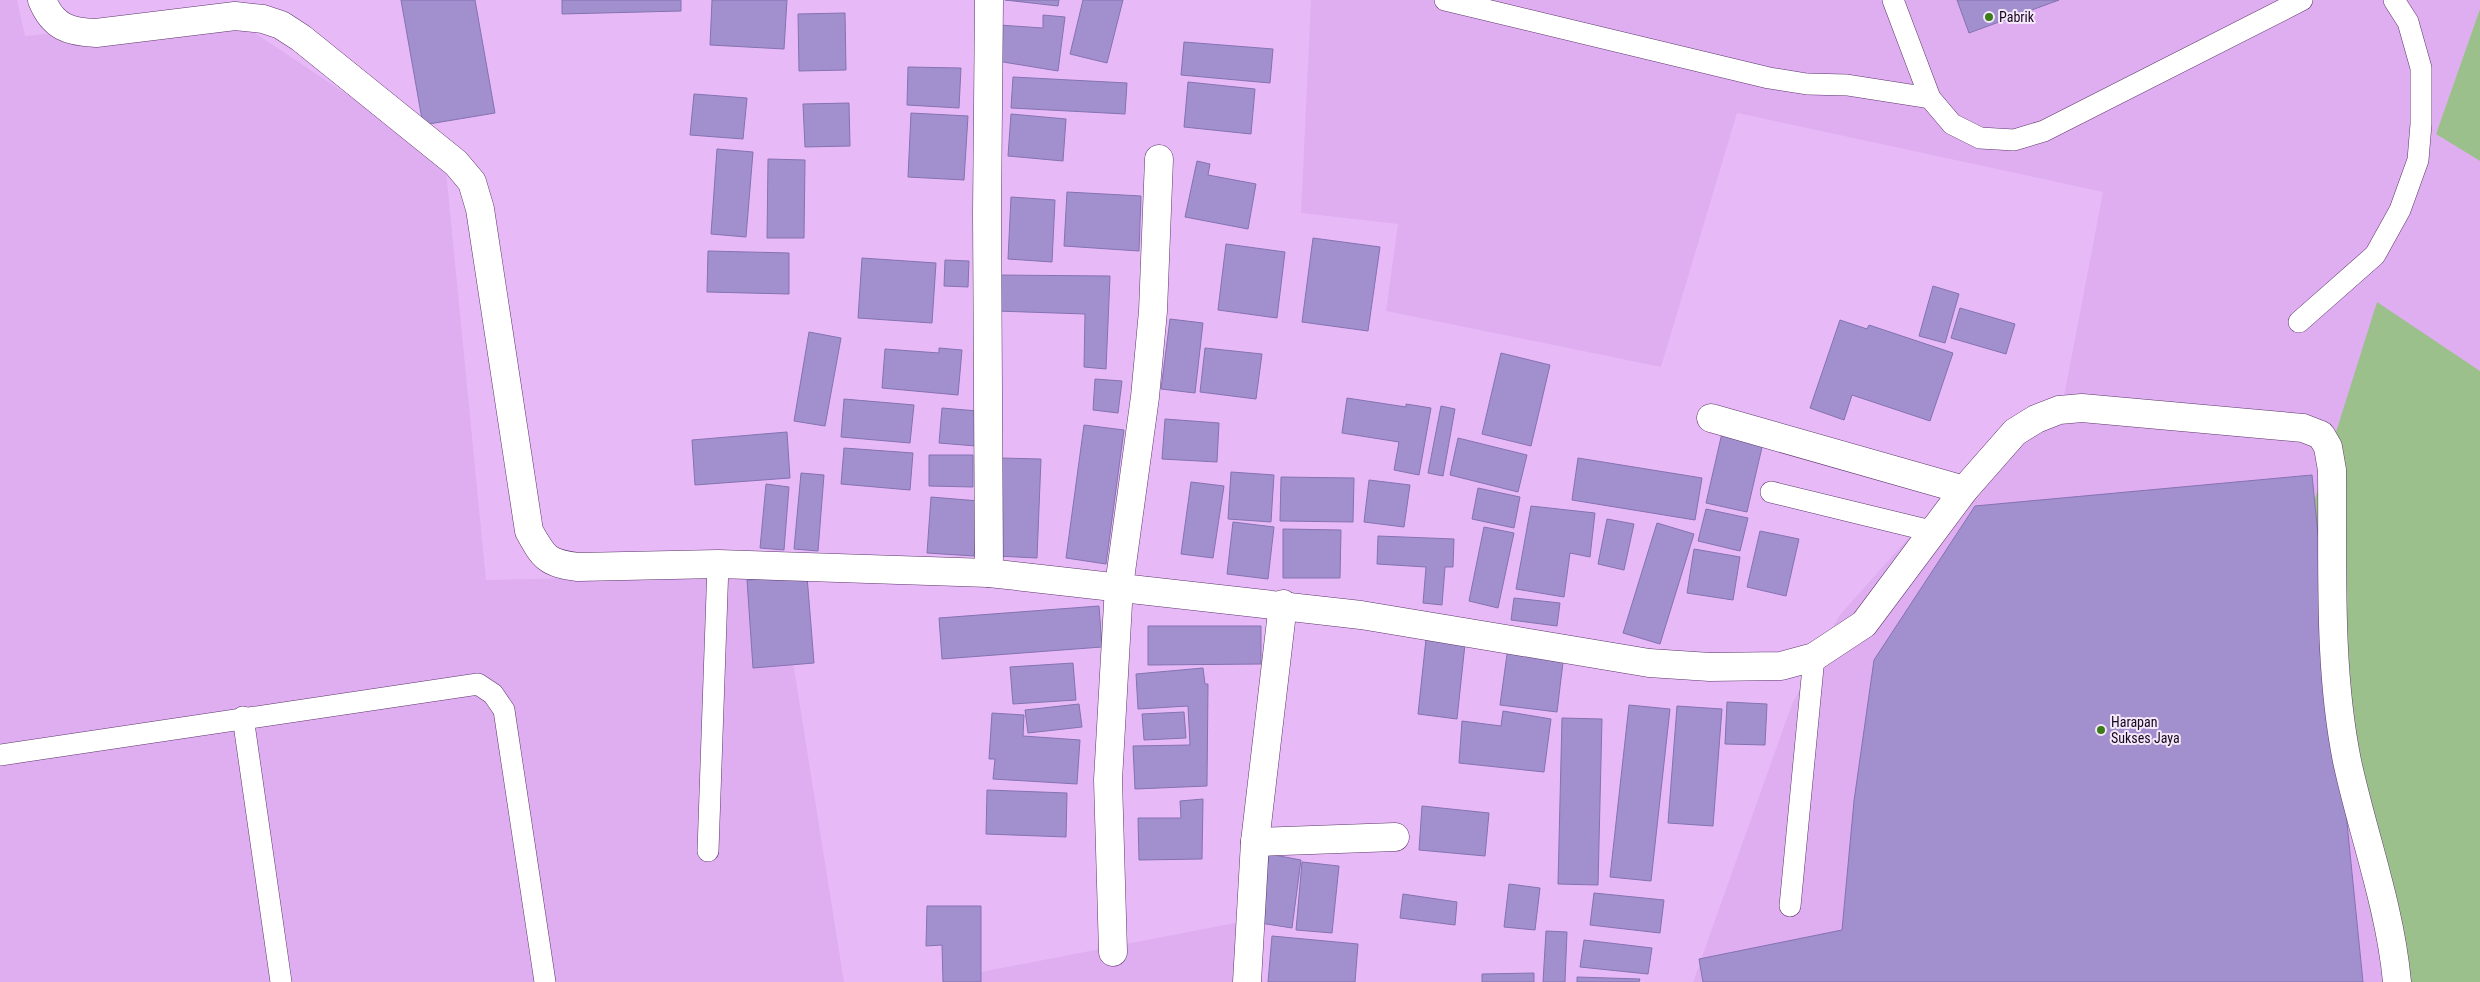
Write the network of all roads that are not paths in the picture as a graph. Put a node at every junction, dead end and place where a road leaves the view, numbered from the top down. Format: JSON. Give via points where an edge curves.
{"nodes":[{"id":1,"x":42,"y":0,"type":"edge"},
{"id":2,"x":989,"y":0,"type":"edge"},
{"id":3,"x":1445,"y":0,"type":"edge"},
{"id":4,"x":1893,"y":0,"type":"edge"},
{"id":5,"x":2302,"y":0,"type":"edge"},
{"id":6,"x":2394,"y":0,"type":"edge"},
{"id":7,"x":1930,"y":98,"type":"junction"},
{"id":8,"x":1159,"y":159,"type":"dead end"},
{"id":9,"x":2299,"y":322,"type":"dead end"},
{"id":10,"x":1712,"y":418,"type":"dead end"},
{"id":11,"x":1964,"y":490,"type":"junction"},
{"id":12,"x":1771,"y":492,"type":"dead end"},
{"id":13,"x":1935,"y":532,"type":"junction"},
{"id":14,"x":718,"y":564,"type":"junction"},
{"id":15,"x":989,"y":573,"type":"junction"},
{"id":16,"x":1119,"y":586,"type":"junction"},
{"id":17,"x":1283,"y":604,"type":"junction"},
{"id":18,"x":1814,"y":657,"type":"junction"},
{"id":19,"x":243,"y":718,"type":"junction"},
{"id":20,"x":0,"y":755,"type":"edge"},
{"id":21,"x":1396,"y":837,"type":"dead end"},
{"id":22,"x":1255,"y":842,"type":"junction"},
{"id":23,"x":708,"y":852,"type":"dead end"},
{"id":24,"x":1790,"y":906,"type":"dead end"},
{"id":25,"x":1113,"y":952,"type":"dead end"},
{"id":26,"x":281,"y":982,"type":"edge"},
{"id":27,"x":545,"y":982,"type":"edge"},
{"id":28,"x":1247,"y":982,"type":"edge"},
{"id":29,"x":2397,"y":982,"type":"edge"}],
"edges":[{"from":1,"to":14,"type":"street","via":[[58,24],[76,32],[96,33],[236,16],[281,25],[456,163],[472,182],[480,209],[529,530],[542,553],[558,564],[578,567]]},
{"from":2,"to":15,"type":"street"},
{"from":3,"to":7,"type":"lane","via":[[1769,78],[1807,84],[1847,85]]},
{"from":4,"to":7,"type":"lane"},
{"from":5,"to":7,"type":"lane","via":[[2044,131],[2014,140],[1980,138],[1952,124]]},
{"from":6,"to":9,"type":"lane","via":[[2408,22],[2422,68],[2418,160],[2400,210],[2375,255]]},
{"from":8,"to":16,"type":"street","via":[[1153,311],[1145,397]]},
{"from":10,"to":11,"type":"street"},
{"from":11,"to":13,"type":"street"},
{"from":11,"to":29,"type":"street","via":[[2015,432],[2059,410],[2082,408],[2303,428],[2321,435],[2328,446],[2332,470],[2334,662],[2340,718],[2388,920]]},
{"from":12,"to":13,"type":"lane"},
{"from":13,"to":18,"type":"street","via":[[1864,624]]},
{"from":14,"to":15,"type":"street"},
{"from":14,"to":23,"type":"lane"},
{"from":15,"to":16,"type":"street"},
{"from":16,"to":17,"type":"street"},
{"from":16,"to":25,"type":"street","via":[[1108,780]]},
{"from":17,"to":18,"type":"street","via":[[1649,664],[1781,666]]},
{"from":17,"to":22,"type":"street"},
{"from":18,"to":24,"type":"lane"},
{"from":19,"to":20,"type":"lane"},
{"from":19,"to":26,"type":"lane"},
{"from":19,"to":27,"type":"lane","via":[[478,684],[493,694],[504,710]]},
{"from":21,"to":22,"type":"street"},
{"from":22,"to":28,"type":"street"}]}
